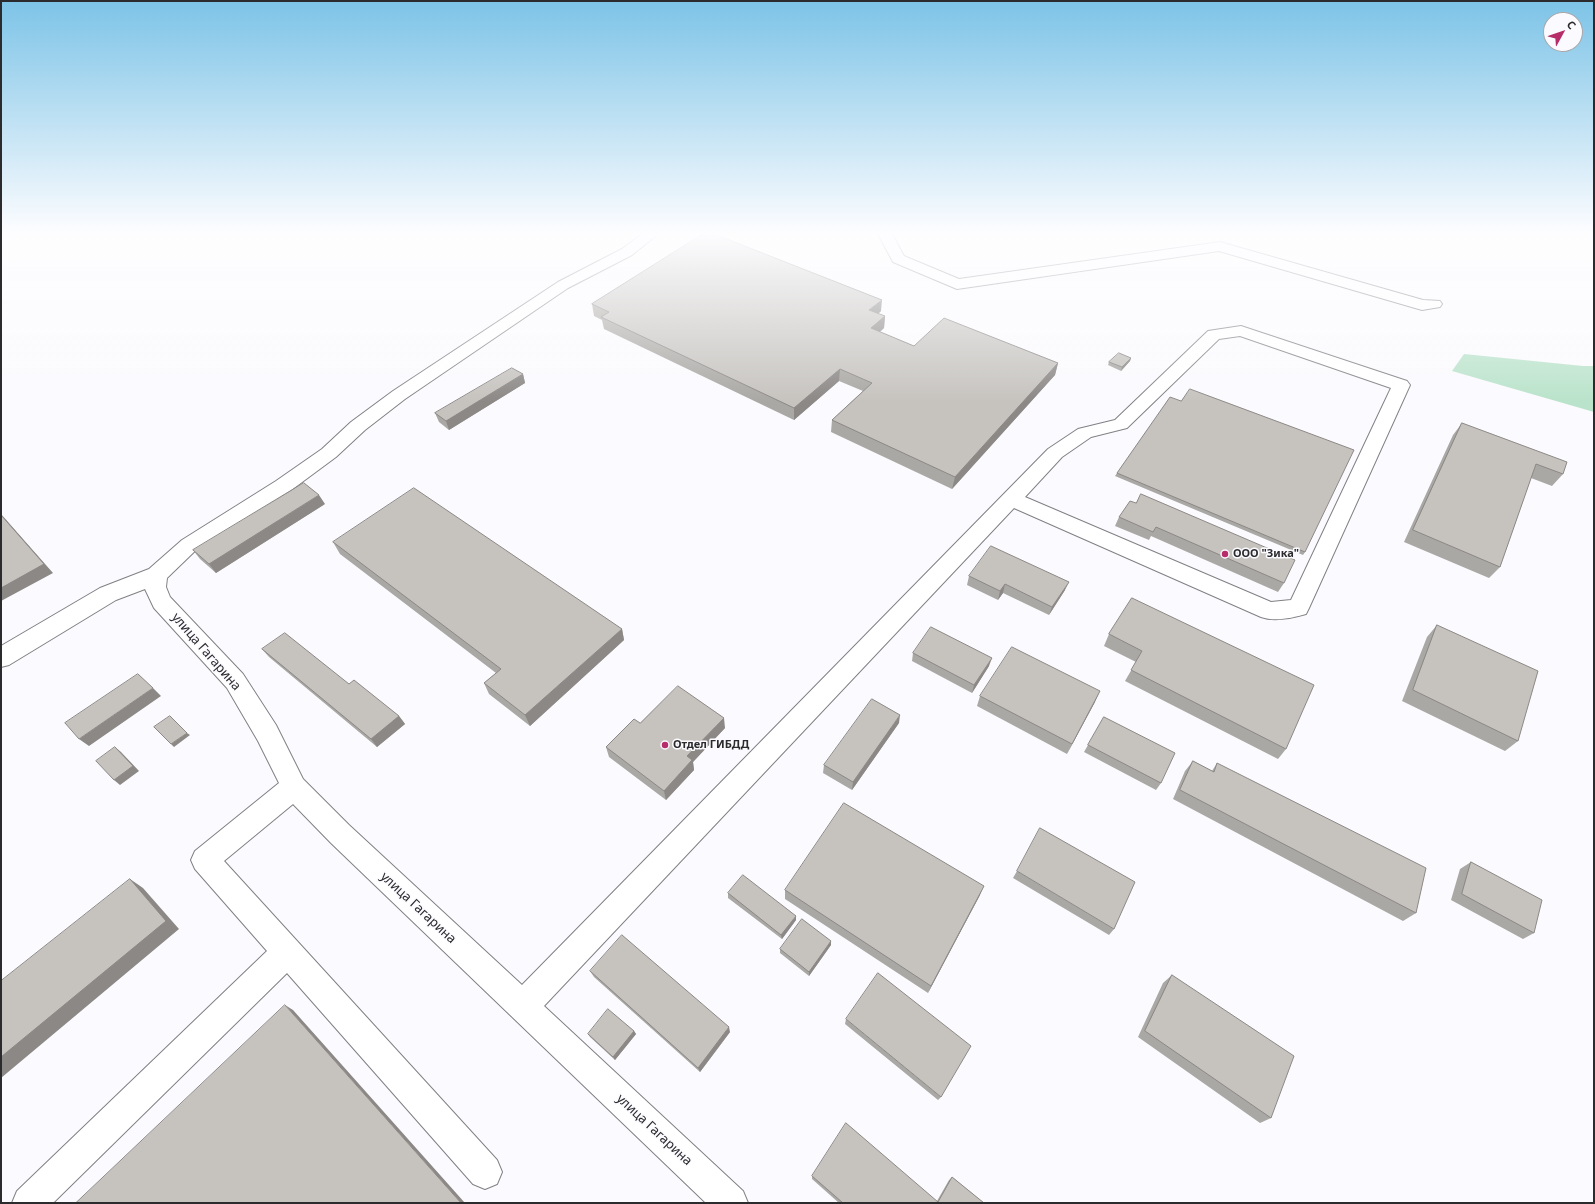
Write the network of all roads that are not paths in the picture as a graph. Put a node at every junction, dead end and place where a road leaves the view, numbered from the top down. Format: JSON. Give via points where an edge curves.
{"nodes":[{"id":1,"x":555,"y":290,"type":"edge"},
{"id":2,"x":1371,"y":290,"type":"edge"},
{"id":3,"x":1434,"y":304,"type":"dead end"},
{"id":4,"x":1011,"y":500,"type":"junction"},
{"id":5,"x":157,"y":575,"type":"junction"},
{"id":6,"x":1,"y":658,"type":"edge"},
{"id":7,"x":294,"y":787,"type":"junction"},
{"id":8,"x":287,"y":952,"type":"junction"},
{"id":9,"x":522,"y":1006,"type":"junction"},
{"id":10,"x":485,"y":1172,"type":"dead end"},
{"id":11,"x":29,"y":1203,"type":"edge"},
{"id":12,"x":731,"y":1203,"type":"edge"}],
"edges":[{"from":1,"to":5,"type":"street","via":[[399,395],[358,426],[330,453],[283,486],[188,545]]},
{"from":2,"to":3,"type":"street","via":[[1422,305]]},
{"from":4,"to":4,"type":"street","via":[[1269,611],[1298,608],[1401,385],[1241,331],[1214,335],[1121,424],[1085,434],[1055,453]]},
{"from":4,"to":9,"type":"street"},
{"from":5,"to":6,"type":"street","via":[[108,594]]},
{"from":5,"to":7,"type":"street","name":"улица Гагарина","via":[[155,586],[162,602],[235,681],[267,733]]},
{"from":7,"to":8,"type":"street","via":[[205,860]]},
{"from":7,"to":9,"type":"street","name":"улица Гагарина","via":[[340,834]]},
{"from":8,"to":10,"type":"street"},
{"from":8,"to":11,"type":"street"},
{"from":9,"to":12,"type":"street","name":"улица Гагарина"}]}
